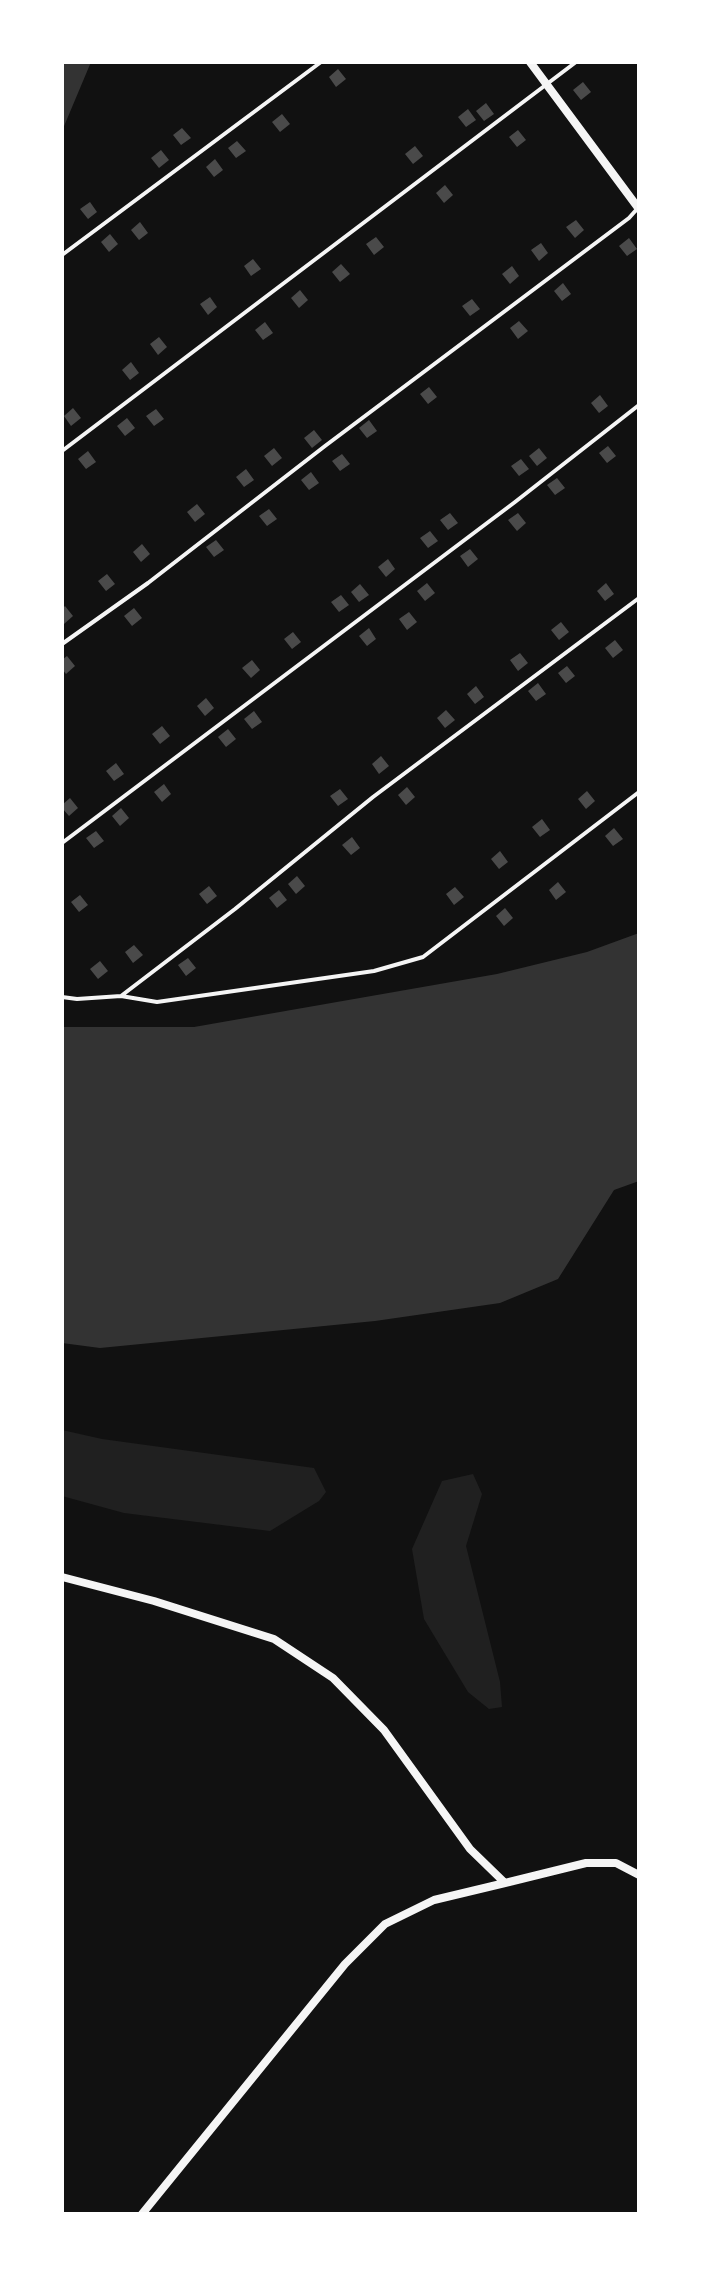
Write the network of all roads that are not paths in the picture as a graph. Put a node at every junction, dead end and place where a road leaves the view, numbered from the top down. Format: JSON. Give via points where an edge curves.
{"nodes":[{"id":1,"x":321,"y":62,"type":"edge"},
{"id":2,"x":530,"y":62,"type":"edge"},
{"id":3,"x":576,"y":62,"type":"edge"},
{"id":4,"x":546,"y":84,"type":"junction"},
{"id":5,"x":639,"y":207,"type":"edge"},
{"id":6,"x":62,"y":255,"type":"edge"},
{"id":7,"x":639,"y":405,"type":"edge"},
{"id":8,"x":62,"y":451,"type":"edge"},
{"id":9,"x":639,"y":598,"type":"edge"},
{"id":10,"x":62,"y":644,"type":"edge"},
{"id":11,"x":639,"y":792,"type":"edge"},
{"id":12,"x":62,"y":843,"type":"edge"},
{"id":13,"x":121,"y":996,"type":"junction"},
{"id":14,"x":62,"y":997,"type":"edge"},
{"id":15,"x":62,"y":1577,"type":"edge"},
{"id":16,"x":639,"y":1875,"type":"edge"},
{"id":17,"x":505,"y":1883,"type":"junction"},
{"id":18,"x":142,"y":2214,"type":"edge"}],
"edges":[{"from":1,"to":6,"type":"lane"},
{"from":2,"to":4,"type":"street"},
{"from":3,"to":4,"type":"lane"},
{"from":4,"to":5,"type":"street"},
{"from":4,"to":8,"type":"lane"},
{"from":5,"to":10,"type":"lane"},
{"from":7,"to":12,"type":"lane"},
{"from":9,"to":13,"type":"lane","via":[[373,797]]},
{"from":11,"to":13,"type":"lane","via":[[423,957],[374,971],[157,1002]]},
{"from":13,"to":14,"type":"lane"},
{"from":15,"to":17,"type":"street","via":[[274,1639],[333,1678],[384,1730],[470,1849]]},
{"from":16,"to":17,"type":"street","via":[[616,1863],[586,1863]]},
{"from":17,"to":18,"type":"street","via":[[434,1900],[385,1924],[345,1964]]}]}
